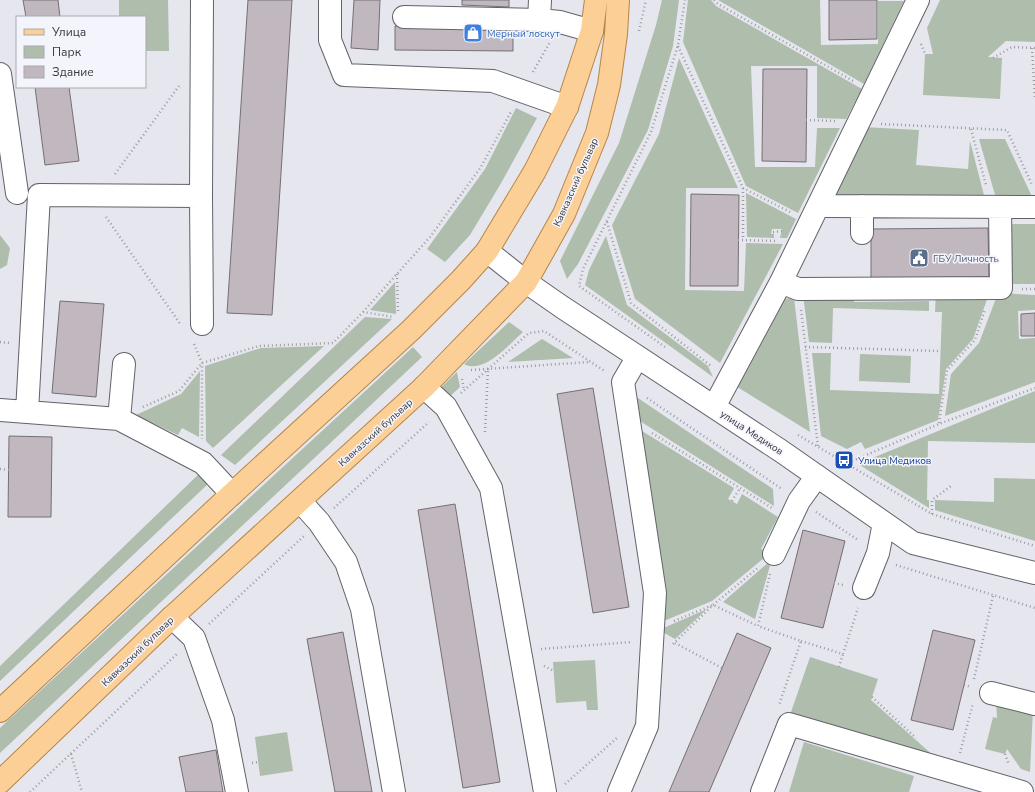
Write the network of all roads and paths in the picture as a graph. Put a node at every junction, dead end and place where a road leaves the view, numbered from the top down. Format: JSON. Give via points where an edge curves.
{"nodes":[{"id":1,"x":202,"y":0,"type":"edge"},
{"id":2,"x":330,"y":0,"type":"edge"},
{"id":3,"x":596,"y":0,"type":"edge"},
{"id":4,"x":618,"y":0,"type":"edge"},
{"id":5,"x":629,"y":0,"type":"edge"},
{"id":6,"x":685,"y":0,"type":"edge"},
{"id":7,"x":714,"y":0,"type":"edge"},
{"id":8,"x":918,"y":0,"type":"edge"},
{"id":9,"x":539,"y":10,"type":"edge"},
{"id":10,"x":404,"y":17,"type":"dead end"},
{"id":11,"x":560,"y":22,"type":"junction"},
{"id":12,"x":592,"y":31,"type":"junction"},
{"id":13,"x":616,"y":34,"type":"junction"},
{"id":14,"x":678,"y":45,"type":"junction"},
{"id":15,"x":1034,"y":48,"type":"edge"},
{"id":16,"x":993,"y":58,"type":"dead end"},
{"id":17,"x":0,"y":74,"type":"edge"},
{"id":18,"x":183,"y":80,"type":"dead end"},
{"id":19,"x":858,"y":84,"type":"dead end"},
{"id":20,"x":522,"y":91,"type":"junction"},
{"id":21,"x":1035,"y":99,"type":"edge"},
{"id":22,"x":567,"y":108,"type":"junction"},
{"id":23,"x":806,"y":120,"type":"dead end"},
{"id":24,"x":859,"y":122,"type":"junction"},
{"id":25,"x":888,"y":124,"type":"dead end"},
{"id":26,"x":971,"y":128,"type":"junction"},
{"id":27,"x":743,"y":188,"type":"junction"},
{"id":28,"x":1035,"y":191,"type":"edge"},
{"id":29,"x":9,"y":193,"type":"edge"},
{"id":30,"x":39,"y":195,"type":"junction"},
{"id":31,"x":95,"y":196,"type":"junction"},
{"id":32,"x":201,"y":196,"type":"junction"},
{"id":33,"x":820,"y":203,"type":"junction"},
{"id":34,"x":862,"y":206,"type":"junction"},
{"id":35,"x":996,"y":207,"type":"junction"},
{"id":36,"x":1035,"y":207,"type":"edge"},
{"id":37,"x":794,"y":214,"type":"dead end"},
{"id":38,"x":607,"y":222,"type":"junction"},
{"id":39,"x":777,"y":231,"type":"dead end"},
{"id":40,"x":862,"y":233,"type":"dead end"},
{"id":41,"x":738,"y":240,"type":"dead end"},
{"id":42,"x":743,"y":240,"type":"junction"},
{"id":43,"x":777,"y":241,"type":"junction"},
{"id":44,"x":800,"y":242,"type":"junction"},
{"id":45,"x":487,"y":251,"type":"junction"},
{"id":46,"x":397,"y":274,"type":"junction"},
{"id":47,"x":526,"y":282,"type":"junction"},
{"id":48,"x":790,"y":285,"type":"junction"},
{"id":49,"x":992,"y":288,"type":"junction"},
{"id":50,"x":363,"y":312,"type":"junction"},
{"id":51,"x":192,"y":331,"type":"junction"},
{"id":52,"x":805,"y":347,"type":"junction"},
{"id":53,"x":669,"y":350,"type":"dead end"},
{"id":54,"x":941,"y":351,"type":"dead end"},
{"id":55,"x":637,"y":358,"type":"junction"},
{"id":56,"x":590,"y":362,"type":"dead end"},
{"id":57,"x":202,"y":363,"type":"junction"},
{"id":58,"x":124,"y":364,"type":"dead end"},
{"id":59,"x":488,"y":368,"type":"junction"},
{"id":60,"x":468,"y":370,"type":"dead end"},
{"id":61,"x":714,"y":370,"type":"dead end"},
{"id":62,"x":424,"y":387,"type":"junction"},
{"id":63,"x":1035,"y":388,"type":"edge"},
{"id":64,"x":714,"y":407,"type":"junction"},
{"id":65,"x":0,"y":410,"type":"edge"},
{"id":66,"x":28,"y":412,"type":"junction"},
{"id":67,"x":119,"y":415,"type":"junction"},
{"id":68,"x":628,"y":418,"type":"junction"},
{"id":69,"x":939,"y":424,"type":"junction"},
{"id":70,"x":798,"y":434,"type":"dead end"},
{"id":71,"x":485,"y":436,"type":"dead end"},
{"id":72,"x":202,"y":444,"type":"dead end"},
{"id":73,"x":818,"y":447,"type":"junction"},
{"id":74,"x":845,"y":464,"type":"junction"},
{"id":75,"x":0,"y":470,"type":"edge"},
{"id":76,"x":9,"y":470,"type":"dead end"},
{"id":77,"x":817,"y":476,"type":"junction"},
{"id":78,"x":951,"y":486,"type":"dead end"},
{"id":79,"x":740,"y":488,"type":"junction"},
{"id":80,"x":232,"y":494,"type":"junction"},
{"id":81,"x":300,"y":500,"type":"junction"},
{"id":82,"x":732,"y":501,"type":"dead end"},
{"id":83,"x":932,"y":514,"type":"junction"},
{"id":84,"x":791,"y":520,"type":"junction"},
{"id":85,"x":884,"y":523,"type":"junction"},
{"id":86,"x":1035,"y":546,"type":"edge"},
{"id":87,"x":774,"y":554,"type":"junction"},
{"id":88,"x":1035,"y":573,"type":"edge"},
{"id":89,"x":864,"y":588,"type":"joint"},
{"id":90,"x":993,"y":596,"type":"dead end"},
{"id":91,"x":713,"y":605,"type":"junction"},
{"id":92,"x":172,"y":617,"type":"junction"},
{"id":93,"x":758,"y":626,"type":"junction"},
{"id":94,"x":653,"y":635,"type":"junction"},
{"id":95,"x":801,"y":641,"type":"junction"},
{"id":96,"x":675,"y":642,"type":"junction"},
{"id":97,"x":520,"y":651,"type":"junction"},
{"id":98,"x":843,"y":654,"type":"junction"},
{"id":99,"x":651,"y":665,"type":"junction"},
{"id":100,"x":839,"y":666,"type":"dead end"},
{"id":101,"x":722,"y":668,"type":"dead end"},
{"id":102,"x":979,"y":692,"type":"junction"},
{"id":103,"x":872,"y":697,"type":"dead end"},
{"id":104,"x":1035,"y":704,"type":"edge"},
{"id":105,"x":0,"y":711,"type":"edge"},
{"id":106,"x":777,"y":712,"type":"dead end"},
{"id":107,"x":647,"y":726,"type":"junction"},
{"id":108,"x":922,"y":742,"type":"dead end"},
{"id":109,"x":70,"y":754,"type":"dead end"},
{"id":110,"x":955,"y":772,"type":"junction"},
{"id":111,"x":0,"y":782,"type":"edge"},
{"id":112,"x":553,"y":789,"type":"edge"},
{"id":113,"x":82,"y":792,"type":"edge"},
{"id":114,"x":237,"y":792,"type":"edge"},
{"id":115,"x":394,"y":792,"type":"edge"},
{"id":116,"x":619,"y":792,"type":"edge"},
{"id":117,"x":762,"y":792,"type":"edge"},
{"id":118,"x":1022,"y":792,"type":"edge"}],
"edges":[{"from":1,"to":32,"type":"street"},
{"from":2,"to":20,"type":"street","via":[[330,40],[344,75],[493,81]]},
{"from":3,"to":12,"type":"main road"},
{"from":4,"to":13,"type":"main road","name":"Кавказский бульвар"},
{"from":5,"to":13,"type":"main road"},
{"from":6,"to":14,"type":"path"},
{"from":7,"to":19,"type":"path"},
{"from":8,"to":24,"type":"street"},
{"from":9,"to":10,"type":"street"},
{"from":9,"to":11,"type":"street"},
{"from":11,"to":12,"type":"street"},
{"from":11,"to":20,"type":"path"},
{"from":12,"to":22,"type":"main road"},
{"from":13,"to":47,"type":"main road","name":"Кавказский бульвар","via":[[609,85],[597,133],[564,214]]},
{"from":14,"to":27,"type":"path"},
{"from":14,"to":38,"type":"path","via":[[651,132]]},
{"from":15,"to":16,"type":"path","via":[[1012,47]]},
{"from":15,"to":21,"type":"path"},
{"from":17,"to":29,"type":"street"},
{"from":18,"to":31,"type":"path"},
{"from":20,"to":22,"type":"street"},
{"from":20,"to":46,"type":"path","via":[[482,167],[430,237]]},
{"from":22,"to":45,"type":"main road","via":[[535,171]]},
{"from":23,"to":24,"type":"path"},
{"from":24,"to":33,"type":"street"},
{"from":25,"to":26,"type":"path"},
{"from":26,"to":28,"type":"path","via":[[1007,130]]},
{"from":26,"to":35,"type":"path"},
{"from":27,"to":37,"type":"path"},
{"from":27,"to":42,"type":"path"},
{"from":29,"to":30,"type":"street"},
{"from":30,"to":31,"type":"street"},
{"from":30,"to":66,"type":"street"},
{"from":31,"to":32,"type":"street"},
{"from":31,"to":51,"type":"path"},
{"from":32,"to":51,"type":"street"},
{"from":33,"to":34,"type":"street","via":[[826,206]]},
{"from":33,"to":44,"type":"street"},
{"from":34,"to":35,"type":"street"},
{"from":34,"to":40,"type":"street"},
{"from":35,"to":36,"type":"street"},
{"from":35,"to":49,"type":"street","via":[[1001,288]]},
{"from":38,"to":53,"type":"path","via":[[583,269],[578,286]]},
{"from":38,"to":61,"type":"path","via":[[631,303],[710,364]]},
{"from":39,"to":43,"type":"path"},
{"from":41,"to":42,"type":"path"},
{"from":42,"to":43,"type":"path"},
{"from":43,"to":44,"type":"path"},
{"from":44,"to":48,"type":"street"},
{"from":45,"to":47,"type":"street","name":"улица Медиков"},
{"from":45,"to":80,"type":"main road","via":[[411,330]]},
{"from":46,"to":50,"type":"path"},
{"from":46,"to":50,"type":"path","via":[[398,317]]},
{"from":47,"to":55,"type":"street","name":"улица Медиков"},
{"from":47,"to":62,"type":"main road","name":"Кавказский бульвар"},
{"from":48,"to":49,"type":"street"},
{"from":48,"to":52,"type":"path"},
{"from":48,"to":64,"type":"street"},
{"from":49,"to":69,"type":"path","via":[[975,340],[947,370]]},
{"from":50,"to":57,"type":"path","via":[[333,343],[259,346]]},
{"from":51,"to":57,"type":"path"},
{"from":52,"to":54,"type":"path"},
{"from":52,"to":73,"type":"path"},
{"from":55,"to":64,"type":"street","name":"улица Медиков"},
{"from":55,"to":68,"type":"street","via":[[623,382]]},
{"from":56,"to":59,"type":"path"},
{"from":57,"to":67,"type":"path","via":[[179,391],[131,413]]},
{"from":57,"to":72,"type":"path"},
{"from":58,"to":67,"type":"street"},
{"from":59,"to":60,"type":"path"},
{"from":59,"to":71,"type":"path"},
{"from":62,"to":81,"type":"main road","name":"Кавказский бульвар"},
{"from":62,"to":97,"type":"street","via":[[446,407],[491,488]]},
{"from":63,"to":69,"type":"path"},
{"from":64,"to":77,"type":"street","name":"улица Медиков"},
{"from":65,"to":66,"type":"street"},
{"from":66,"to":67,"type":"street"},
{"from":67,"to":80,"type":"street","via":[[203,463]]},
{"from":68,"to":79,"type":"path"},
{"from":68,"to":94,"type":"street","via":[[655,593]]},
{"from":69,"to":74,"type":"path"},
{"from":70,"to":73,"type":"path"},
{"from":73,"to":74,"type":"path"},
{"from":74,"to":83,"type":"path"},
{"from":75,"to":76,"type":"path"},
{"from":77,"to":84,"type":"street","via":[[799,502]]},
{"from":77,"to":85,"type":"street","name":"улица Медиков"},
{"from":78,"to":83,"type":"path","via":[[932,500]]},
{"from":79,"to":82,"type":"path"},
{"from":79,"to":84,"type":"path"},
{"from":80,"to":105,"type":"main road"},
{"from":81,"to":92,"type":"main road","name":"Кавказский бульвар"},
{"from":81,"to":115,"type":"street","via":[[319,522],[346,562],[362,609]]},
{"from":83,"to":86,"type":"path"},
{"from":84,"to":87,"type":"street"},
{"from":85,"to":88,"type":"street","name":"улица Медиков","via":[[913,543]]},
{"from":85,"to":89,"type":"street","via":[[878,553]]},
{"from":87,"to":91,"type":"path"},
{"from":87,"to":93,"type":"path"},
{"from":89,"to":98,"type":"path"},
{"from":90,"to":102,"type":"path"},
{"from":91,"to":93,"type":"path"},
{"from":91,"to":94,"type":"path"},
{"from":91,"to":96,"type":"path"},
{"from":92,"to":111,"type":"main road","name":"Кавказский бульвар"},
{"from":92,"to":114,"type":"street","via":[[194,638],[223,720]]},
{"from":93,"to":95,"type":"path"},
{"from":94,"to":96,"type":"path"},
{"from":94,"to":97,"type":"path"},
{"from":94,"to":99,"type":"street"},
{"from":95,"to":98,"type":"path"},
{"from":95,"to":106,"type":"path"},
{"from":96,"to":99,"type":"path"},
{"from":96,"to":101,"type":"path"},
{"from":97,"to":112,"type":"street"},
{"from":98,"to":100,"type":"path"},
{"from":99,"to":107,"type":"street"},
{"from":102,"to":104,"type":"street"},
{"from":102,"to":110,"type":"path"},
{"from":103,"to":108,"type":"path"},
{"from":107,"to":112,"type":"path","via":[[631,725]]},
{"from":107,"to":116,"type":"street"},
{"from":109,"to":113,"type":"path"},
{"from":110,"to":117,"type":"street","via":[[789,724]]},
{"from":110,"to":118,"type":"street"}]}
